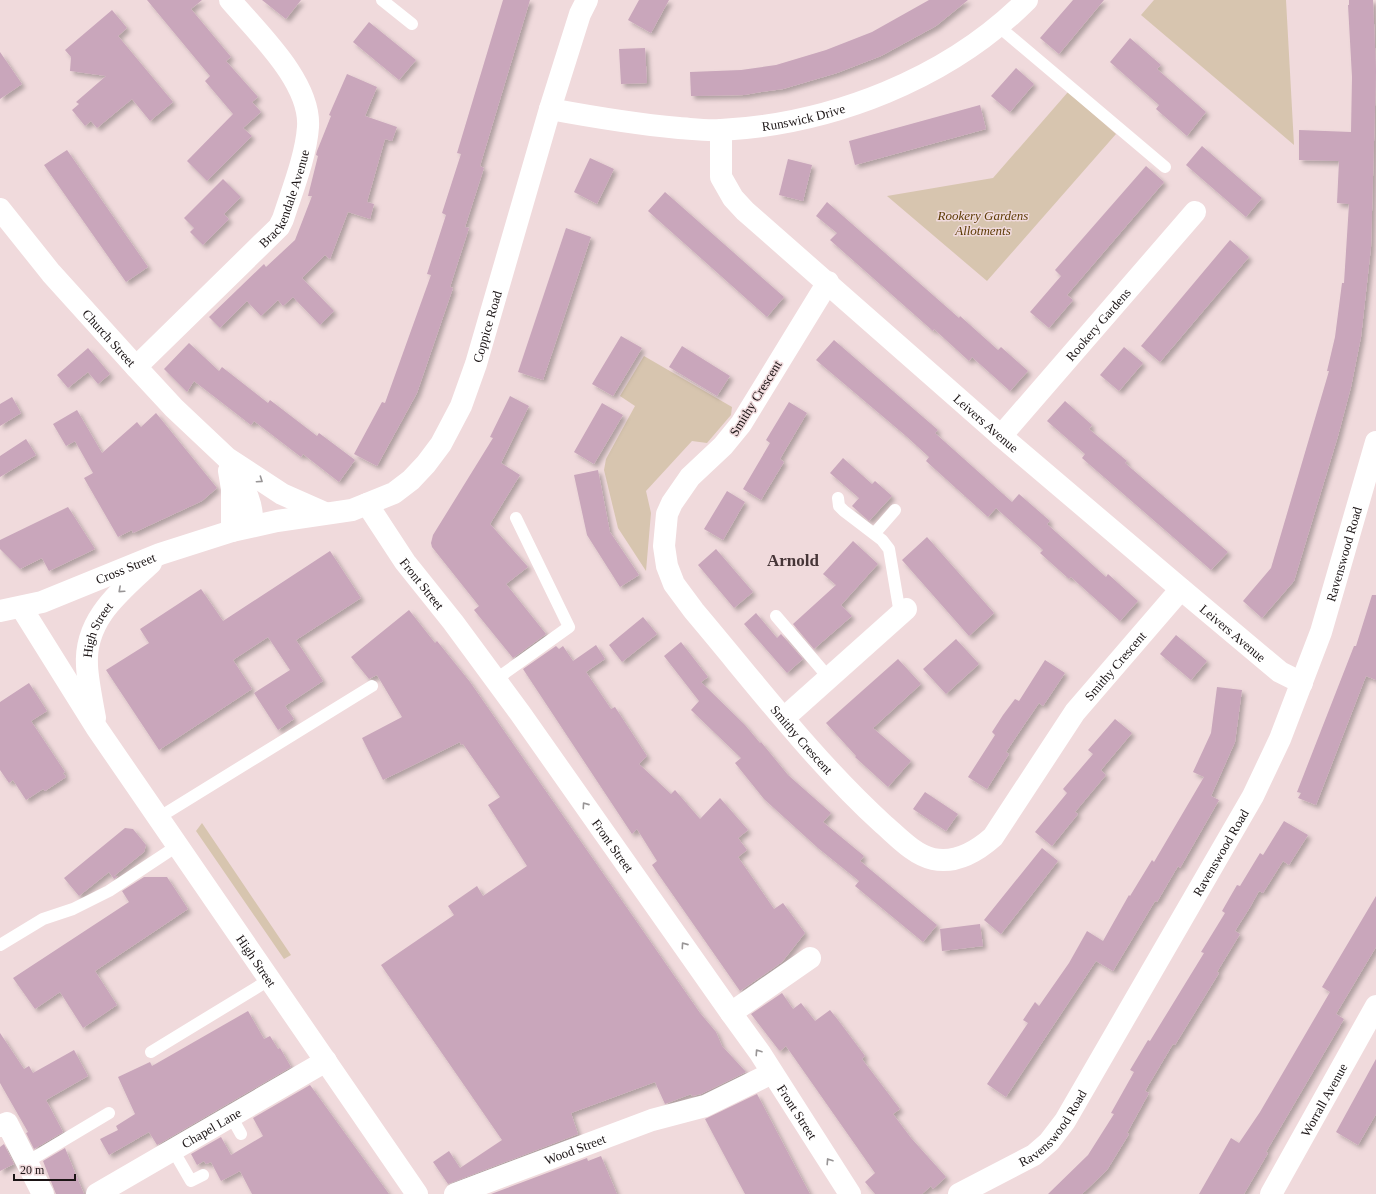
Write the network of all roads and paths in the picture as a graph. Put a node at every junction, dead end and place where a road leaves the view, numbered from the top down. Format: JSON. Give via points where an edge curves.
{"nodes":[{"id":1,"x":230,"y":0,"type":"edge"},
{"id":2,"x":382,"y":0,"type":"edge"},
{"id":3,"x":587,"y":0,"type":"edge"},
{"id":4,"x":1027,"y":0,"type":"edge"},
{"id":5,"x":412,"y":24,"type":"dead end"},
{"id":6,"x":998,"y":26,"type":"junction"},
{"id":7,"x":550,"y":109,"type":"junction"},
{"id":8,"x":721,"y":130,"type":"junction"},
{"id":9,"x":1165,"y":167,"type":"dead end"},
{"id":10,"x":0,"y":209,"type":"edge"},
{"id":11,"x":1196,"y":212,"type":"dead end"},
{"id":12,"x":828,"y":282,"type":"junction"},
{"id":13,"x":136,"y":367,"type":"junction"},
{"id":14,"x":1001,"y":436,"type":"junction"},
{"id":15,"x":1376,"y":442,"type":"edge"},
{"id":16,"x":227,"y":458,"type":"junction"},
{"id":17,"x":838,"y":498,"type":"dead end"},
{"id":18,"x":367,"y":504,"type":"junction"},
{"id":19,"x":895,"y":510,"type":"dead end"},
{"id":20,"x":326,"y":514,"type":"junction"},
{"id":21,"x":516,"y":518,"type":"dead end"},
{"id":22,"x":242,"y":529,"type":"junction"},
{"id":23,"x":874,"y":534,"type":"junction"},
{"id":24,"x":160,"y":554,"type":"junction"},
{"id":25,"x":1181,"y":589,"type":"junction"},
{"id":26,"x":10,"y":609,"type":"edge"},
{"id":27,"x":903,"y":612,"type":"joint"},
{"id":28,"x":776,"y":616,"type":"dead end"},
{"id":29,"x":829,"y":678,"type":"junction"},
{"id":30,"x":495,"y":680,"type":"junction"},
{"id":31,"x":1302,"y":683,"type":"junction"},
{"id":32,"x":372,"y":686,"type":"dead end"},
{"id":33,"x":784,"y":718,"type":"junction"},
{"id":34,"x":96,"y":727,"type":"junction"},
{"id":35,"x":158,"y":818,"type":"junction"},
{"id":36,"x":177,"y":846,"type":"junction"},
{"id":37,"x":0,"y":945,"type":"edge"},
{"id":38,"x":810,"y":958,"type":"dead end"},
{"id":39,"x":269,"y":980,"type":"junction"},
{"id":40,"x":1376,"y":1006,"type":"edge"},
{"id":41,"x":732,"y":1013,"type":"junction"},
{"id":42,"x":151,"y":1052,"type":"dead end"},
{"id":43,"x":326,"y":1061,"type":"junction"},
{"id":44,"x":772,"y":1073,"type":"junction"},
{"id":45,"x":109,"y":1113,"type":"dead end"},
{"id":46,"x":3,"y":1124,"type":"edge"},
{"id":47,"x":173,"y":1150,"type":"junction"},
{"id":48,"x":27,"y":1162,"type":"junction"},
{"id":49,"x":203,"y":1175,"type":"dead end"},
{"id":50,"x":43,"y":1194,"type":"edge"},
{"id":51,"x":97,"y":1194,"type":"edge"},
{"id":52,"x":417,"y":1194,"type":"edge"},
{"id":53,"x":456,"y":1194,"type":"edge"},
{"id":54,"x":850,"y":1194,"type":"edge"},
{"id":55,"x":959,"y":1194,"type":"edge"},
{"id":56,"x":1271,"y":1194,"type":"edge"}],
"edges":[{"from":1,"to":13,"type":"street","name":"Brackendale Avenue","via":[[279,58],[306,105],[308,128],[302,156],[279,226]]},
{"from":2,"to":5,"type":"lane"},
{"from":3,"to":7,"type":"street","name":"Coppice Road","via":[[580,14]]},
{"from":4,"to":6,"type":"street","name":"Runswick Drive"},
{"from":6,"to":8,"type":"street","name":"Runswick Drive","via":[[931,71],[887,91],[837,109],[776,124]]},
{"from":6,"to":9,"type":"lane"},
{"from":7,"to":8,"type":"street","name":"Runswick Drive","via":[[655,126]]},
{"from":7,"to":18,"type":"street","name":"Coppice Road","via":[[476,364],[461,406],[441,444],[411,480],[394,493]]},
{"from":8,"to":12,"type":"street","name":"Leivers Avenue","via":[[721,177],[733,198]]},
{"from":10,"to":13,"type":"street","name":"Church Street","via":[[51,273]]},
{"from":11,"to":14,"type":"street","name":"Rookery Gardens"},
{"from":12,"to":14,"type":"street","name":"Leivers Avenue"},
{"from":12,"to":33,"type":"street","name":"Smithy Crescent","via":[[741,424],[723,446],[690,477],[672,503],[665,527],[664,551],[674,584]]},
{"from":13,"to":16,"type":"street","name":"Church Street","via":[[174,408]]},
{"from":14,"to":25,"type":"street","name":"Leivers Avenue"},
{"from":15,"to":31,"type":"street","name":"Ravenswood Road","via":[[1321,632]]},
{"from":16,"to":20,"type":"street","name":"Church Street","one_way":true,"via":[[282,494]]},
{"from":16,"to":22,"type":"street","name":"Church Street","via":[[250,501],[253,512]]},
{"from":17,"to":23,"type":"lane","via":[[839,506],[844,511]]},
{"from":18,"to":20,"type":"street","name":"Coppice Road","via":[[352,510]]},
{"from":18,"to":30,"type":"street","name":"Front Street","via":[[405,562]]},
{"from":19,"to":23,"type":"lane"},
{"from":20,"to":22,"type":"street","name":"Coppice Road"},
{"from":21,"to":30,"type":"lane","via":[[569,627]]},
{"from":22,"to":24,"type":"street","name":"Cross Street"},
{"from":23,"to":27,"type":"lane","via":[[889,549]]},
{"from":24,"to":26,"type":"street","name":"Cross Street","via":[[42,602]]},
{"from":24,"to":34,"type":"street","name":"High Street","one_way":true,"via":[[104,608],[95,622],[89,639],[87,665]]},
{"from":25,"to":31,"type":"street","name":"Leivers Avenue","via":[[1280,672]]},
{"from":25,"to":33,"type":"street","name":"Smithy Crescent","via":[[1075,712],[993,837],[982,847],[961,858],[933,859],[910,846],[833,776]]},
{"from":26,"to":34,"type":"street","name":"High Street"},
{"from":27,"to":29,"type":"street"},
{"from":28,"to":29,"type":"lane"},
{"from":29,"to":33,"type":"street"},
{"from":41,"to":30,"type":"street","name":"Front Street","one_way":true},
{"from":31,"to":55,"type":"street","name":"Ravenswood Road","via":[[1280,739],[1253,796],[1064,1121],[1049,1142],[1034,1155]]},
{"from":32,"to":35,"type":"lane"},
{"from":34,"to":35,"type":"street","name":"High Street"},
{"from":35,"to":36,"type":"street","name":"High Street"},
{"from":36,"to":37,"type":"lane","via":[[110,891],[43,920]]},
{"from":36,"to":39,"type":"street","name":"High Street"},
{"from":38,"to":41,"type":"street"},
{"from":39,"to":42,"type":"lane"},
{"from":39,"to":43,"type":"street","name":"High Street"},
{"from":40,"to":56,"type":"street","name":"Worrall Avenue"},
{"from":44,"to":41,"type":"street","name":"Front Street","one_way":true},
{"from":43,"to":47,"type":"street","name":"Chapel Lane","via":[[236,1125]]},
{"from":43,"to":52,"type":"street","name":"High Street"},
{"from":44,"to":53,"type":"street","name":"Wood Street","via":[[705,1106],[652,1120]]},
{"from":54,"to":44,"type":"street","name":"Front Street","one_way":true},
{"from":45,"to":48,"type":"lane"},
{"from":46,"to":48,"type":"street"},
{"from":47,"to":49,"type":"lane","via":[[191,1181]]},
{"from":47,"to":51,"type":"street","name":"Chapel Lane"},
{"from":48,"to":50,"type":"street"}]}
